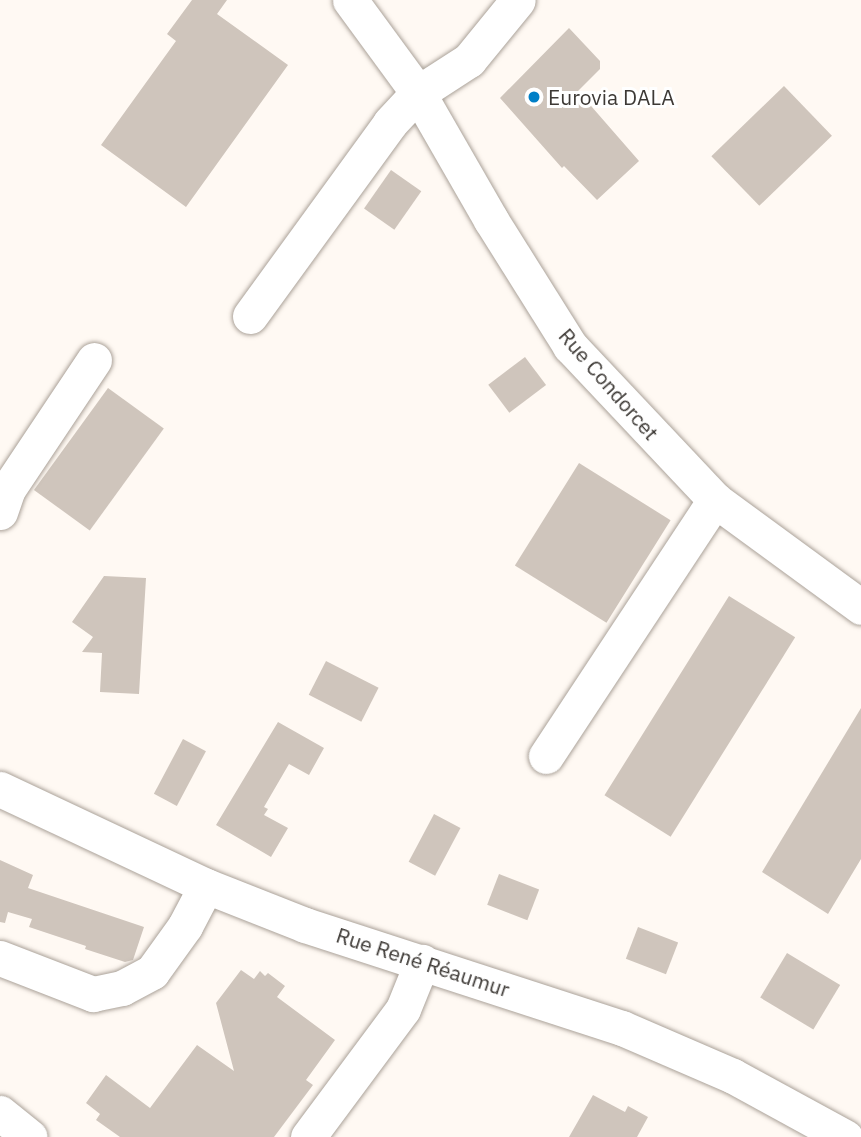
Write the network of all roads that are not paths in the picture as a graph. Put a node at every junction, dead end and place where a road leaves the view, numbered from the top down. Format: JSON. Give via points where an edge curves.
{"nodes":[{"id":1,"x":350,"y":0,"type":"edge"},
{"id":2,"x":518,"y":0,"type":"edge"},
{"id":3,"x":418,"y":93,"type":"junction"},
{"id":4,"x":250,"y":316,"type":"dead end"},
{"id":5,"x":94,"y":360,"type":"dead end"},
{"id":6,"x":715,"y":500,"type":"junction"},
{"id":7,"x":0,"y":512,"type":"edge"},
{"id":8,"x":861,"y":607,"type":"edge"},
{"id":9,"x":546,"y":757,"type":"dead end"},
{"id":10,"x":0,"y":789,"type":"edge"},
{"id":11,"x":206,"y":886,"type":"junction"},
{"id":12,"x":0,"y":958,"type":"edge"},
{"id":13,"x":422,"y":962,"type":"junction"},
{"id":14,"x":0,"y":1113,"type":"edge"},
{"id":15,"x":30,"y":1137,"type":"edge"},
{"id":16,"x":308,"y":1137,"type":"edge"},
{"id":17,"x":845,"y":1137,"type":"edge"}],
"edges":[{"from":1,"to":3,"type":"street","name":"Rue Condorcet"},
{"from":2,"to":3,"type":"street","via":[[470,60]]},
{"from":3,"to":4,"type":"street","via":[[390,123]]},
{"from":3,"to":6,"type":"street","name":"Rue Condorcet","via":[[570,346]]},
{"from":5,"to":7,"type":"street","via":[[8,489]]},
{"from":6,"to":8,"type":"street","name":"Rue Condorcet"},
{"from":6,"to":9,"type":"street"},
{"from":10,"to":11,"type":"street","name":"Rue René Réaumur"},
{"from":11,"to":12,"type":"street","via":[[152,972],[122,988],[93,994]]},
{"from":11,"to":13,"type":"street","name":"Rue René Réaumur","via":[[305,925]]},
{"from":13,"to":16,"type":"street","via":[[403,1009]]},
{"from":13,"to":17,"type":"street","name":"Rue René Réaumur","via":[[622,1028],[733,1076]]},
{"from":14,"to":15,"type":"street"}]}
